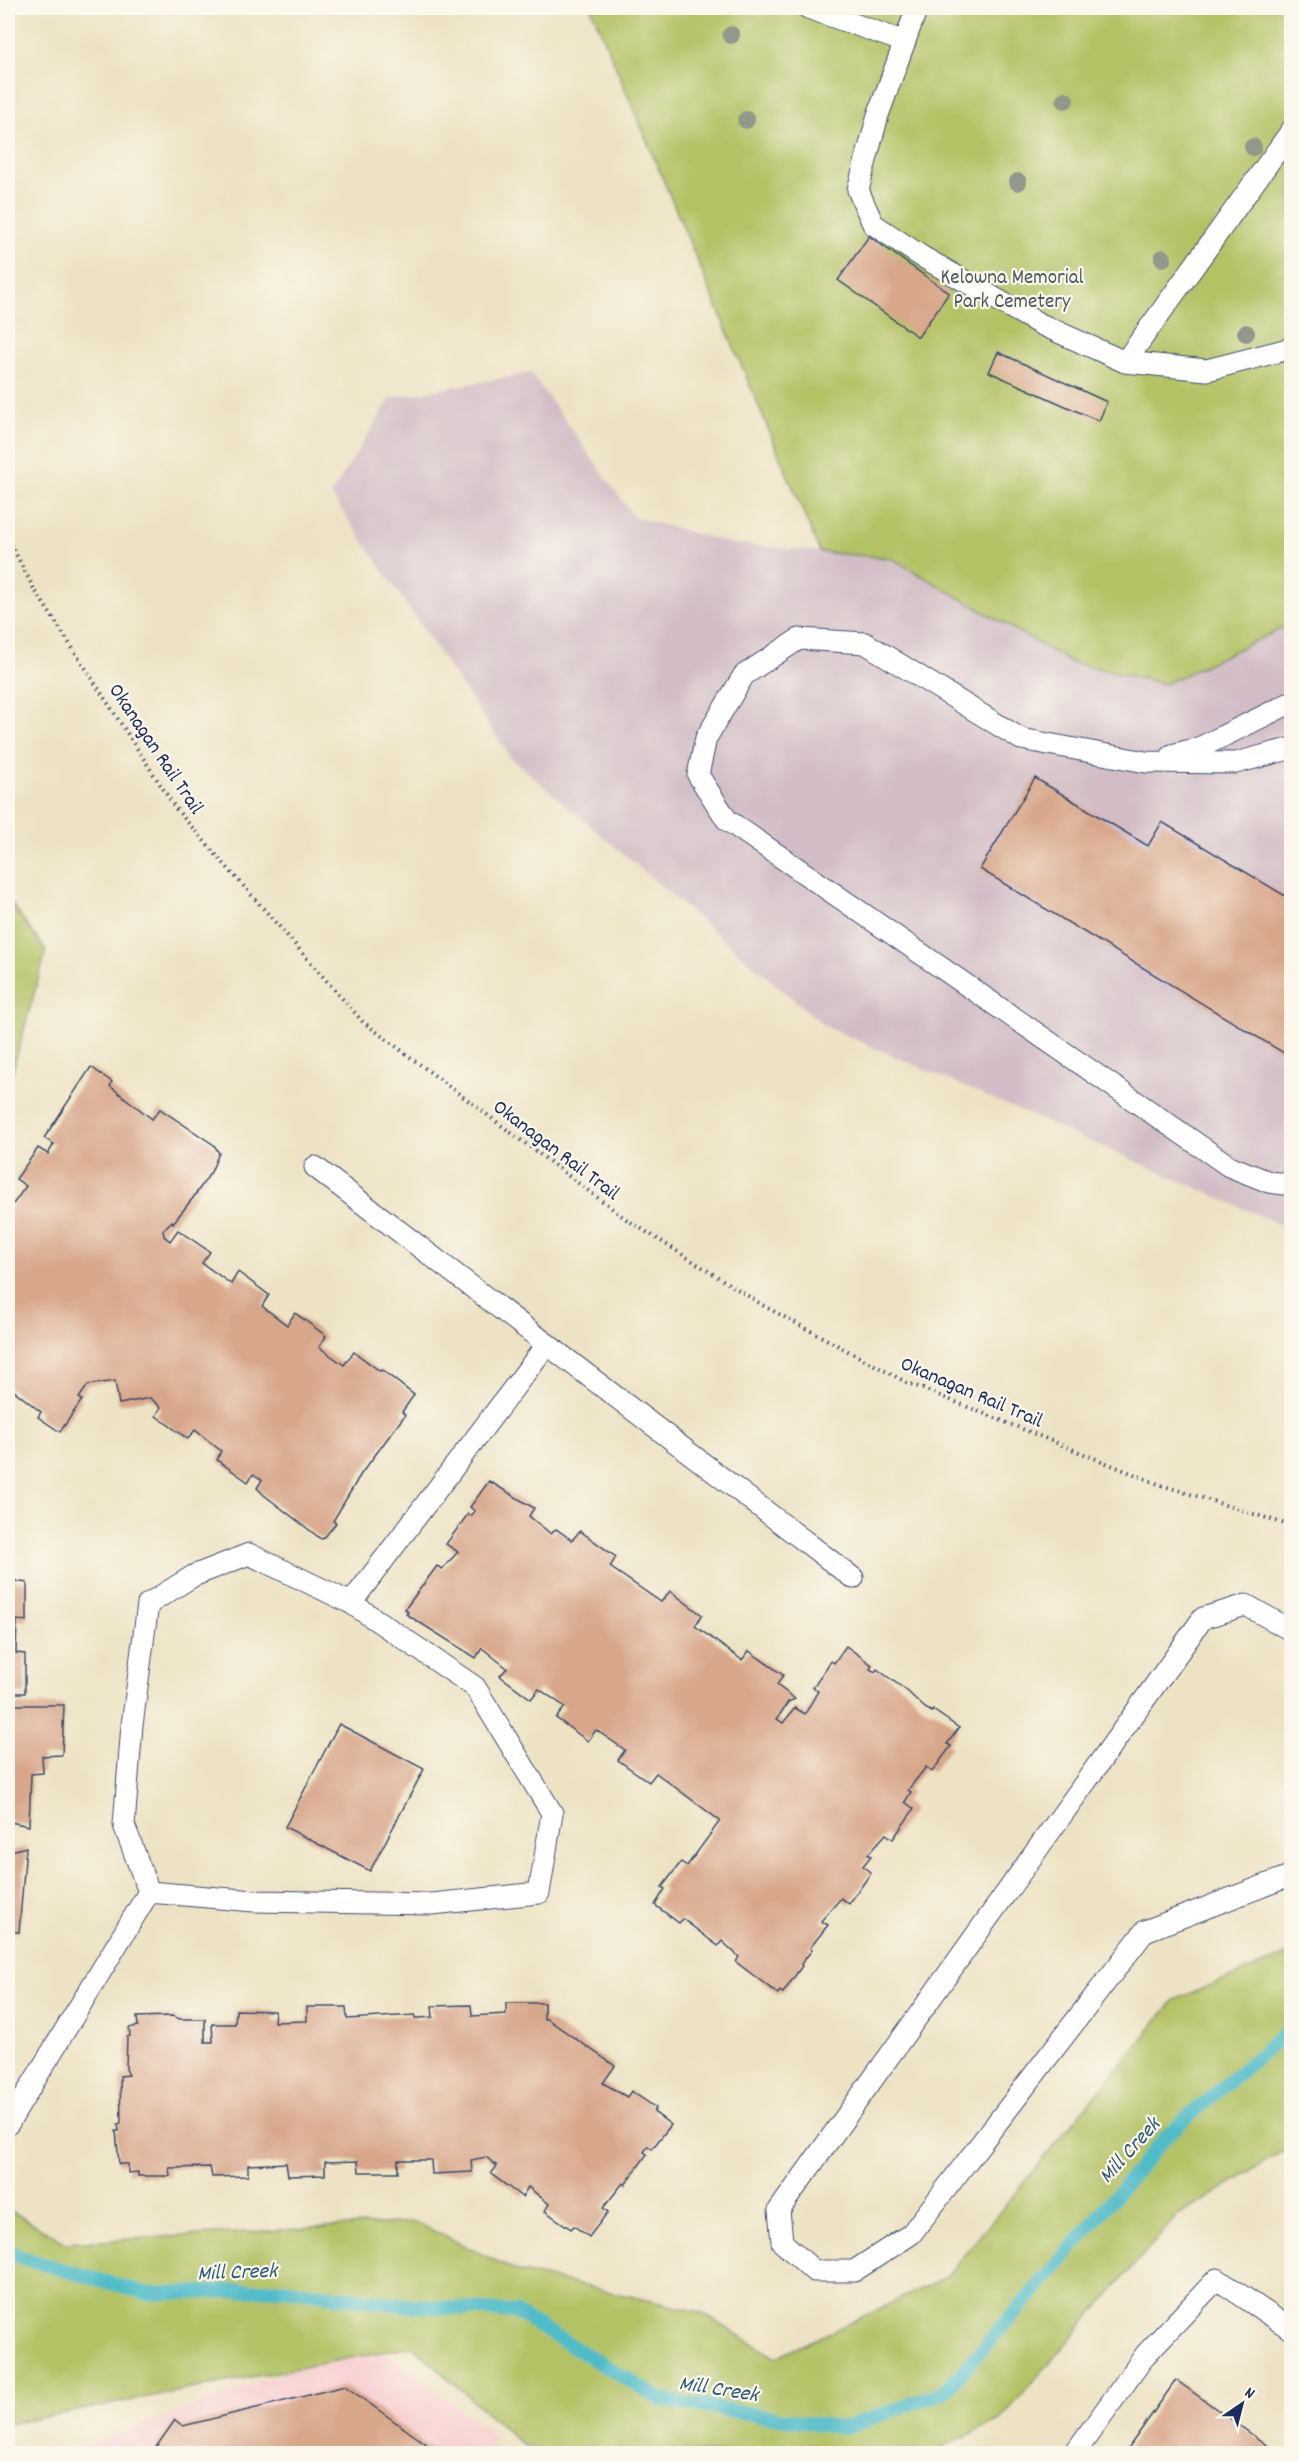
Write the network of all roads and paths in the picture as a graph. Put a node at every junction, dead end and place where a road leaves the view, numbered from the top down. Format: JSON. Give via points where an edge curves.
{"nodes":[{"id":1,"x":808,"y":8,"type":"edge"},
{"id":2,"x":917,"y":8,"type":"edge"},
{"id":3,"x":904,"y":42,"type":"junction"},
{"id":4,"x":1292,"y":130,"type":"edge"},
{"id":5,"x":1292,"y":348,"type":"edge"},
{"id":6,"x":1125,"y":362,"type":"junction"},
{"id":7,"x":8,"y":539,"type":"edge"},
{"id":8,"x":1292,"y":702,"type":"edge"},
{"id":9,"x":1292,"y":747,"type":"edge"},
{"id":10,"x":1146,"y":762,"type":"junction"},
{"id":11,"x":315,"y":1167,"type":"dead end"},
{"id":12,"x":1292,"y":1185,"type":"edge"},
{"id":13,"x":548,"y":1344,"type":"junction"},
{"id":14,"x":1292,"y":1526,"type":"edge"},
{"id":15,"x":853,"y":1578,"type":"dead end"},
{"id":16,"x":351,"y":1603,"type":"junction"},
{"id":17,"x":1292,"y":1631,"type":"edge"},
{"id":18,"x":1292,"y":1875,"type":"edge"},
{"id":19,"x":149,"y":1892,"type":"junction"},
{"id":20,"x":8,"y":2123,"type":"edge"},
{"id":21,"x":1292,"y":2330,"type":"edge"},
{"id":22,"x":1074,"y":2454,"type":"edge"}],
"edges":[{"from":1,"to":3,"type":"lane"},
{"from":2,"to":3,"type":"lane"},
{"from":3,"to":6,"type":"lane","via":[[878,115],[858,190],[873,224],[1038,323]]},
{"from":4,"to":6,"type":"lane"},
{"from":5,"to":6,"type":"lane","via":[[1207,370]]},
{"from":7,"to":14,"type":"path","name":"Okanagan Rail Trail","via":[[33,587],[176,809],[362,1021],[626,1219],[764,1306],[906,1382],[1158,1484]]},
{"from":8,"to":10,"type":"lane","via":[[1199,748]]},
{"from":9,"to":10,"type":"lane","via":[[1236,763]]},
{"from":10,"to":12,"type":"lane","via":[[1021,739],[865,643],[799,639],[744,675],[706,738],[699,775],[727,820],[747,834],[1229,1166],[1269,1182]]},
{"from":11,"to":13,"type":"lane"},
{"from":13,"to":15,"type":"lane"},
{"from":13,"to":16,"type":"lane"},
{"from":16,"to":19,"type":"lane","via":[[249,1554],[193,1576],[148,1604],[124,1825]]},
{"from":16,"to":19,"type":"lane","via":[[475,1687],[552,1813],[539,1893],[432,1904],[254,1901]]},
{"from":17,"to":18,"type":"lane","via":[[1246,1605],[1203,1618],[779,2210],[782,2242],[814,2271],[854,2271],[911,2234],[1145,1931]]},
{"from":19,"to":20,"type":"lane"},
{"from":21,"to":22,"type":"lane","via":[[1217,2279],[1146,2354]]}]}
